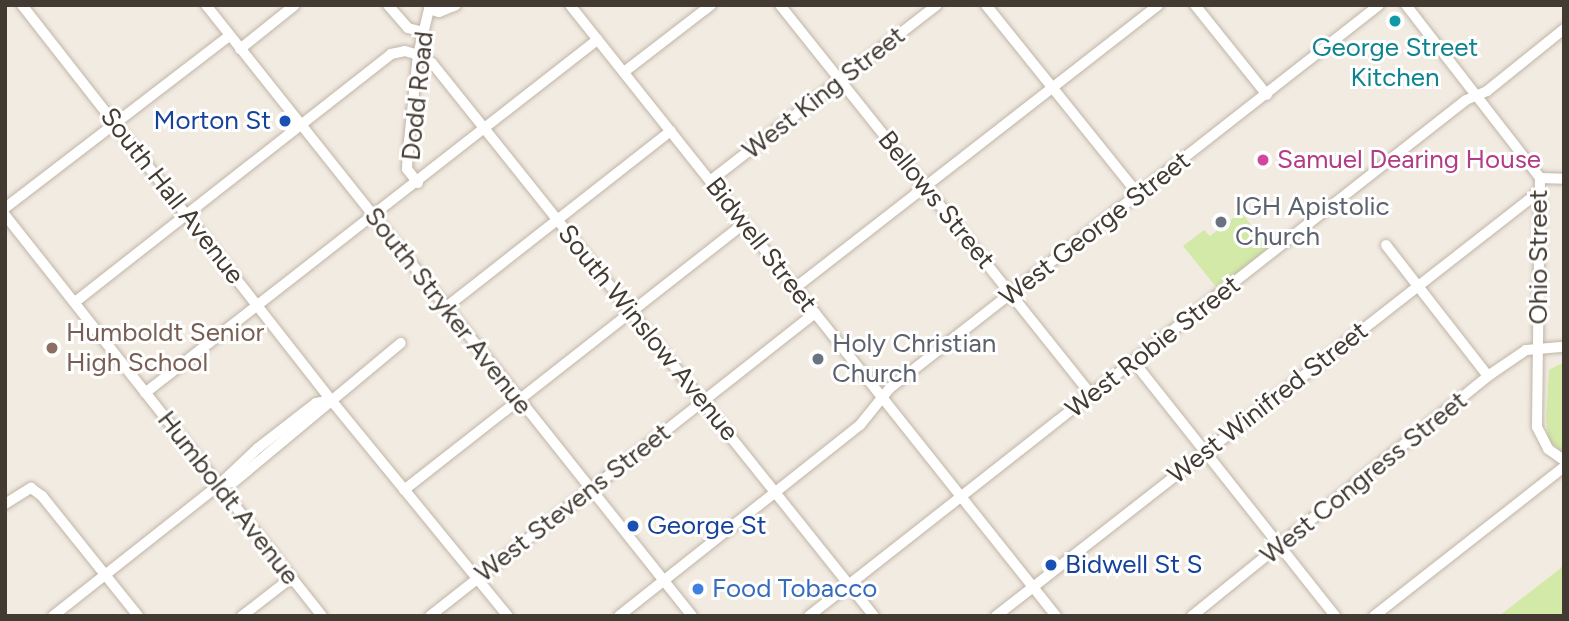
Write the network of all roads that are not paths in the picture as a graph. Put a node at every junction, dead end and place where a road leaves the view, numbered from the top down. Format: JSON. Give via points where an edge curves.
{"nodes":[{"id":1,"x":22,"y":5,"type":"edge"},
{"id":2,"x":205,"y":5,"type":"edge"},
{"id":3,"x":296,"y":5,"type":"edge"},
{"id":4,"x":388,"y":5,"type":"edge"},
{"id":5,"x":456,"y":5,"type":"edge"},
{"id":6,"x":570,"y":5,"type":"edge"},
{"id":7,"x":711,"y":5,"type":"edge"},
{"id":8,"x":780,"y":5,"type":"edge"},
{"id":9,"x":937,"y":5,"type":"edge"},
{"id":10,"x":986,"y":5,"type":"edge"},
{"id":11,"x":1158,"y":5,"type":"edge"},
{"id":12,"x":1195,"y":5,"type":"edge"},
{"id":13,"x":1379,"y":5,"type":"edge"},
{"id":14,"x":1406,"y":5,"type":"edge"},
{"id":15,"x":429,"y":7,"type":"edge"},
{"id":16,"x":1564,"y":29,"type":"edge"},
{"id":17,"x":424,"y":32,"type":"junction"},
{"id":18,"x":229,"y":36,"type":"junction"},
{"id":19,"x":597,"y":40,"type":"junction"},
{"id":20,"x":240,"y":49,"type":"junction"},
{"id":21,"x":418,"y":55,"type":"junction"},
{"id":22,"x":624,"y":72,"type":"junction"},
{"id":23,"x":839,"y":80,"type":"junction"},
{"id":24,"x":1051,"y":87,"type":"junction"},
{"id":25,"x":1267,"y":95,"type":"junction"},
{"id":26,"x":1476,"y":95,"type":"junction"},
{"id":27,"x":115,"y":123,"type":"junction"},
{"id":28,"x":302,"y":126,"type":"junction"},
{"id":29,"x":484,"y":128,"type":"junction"},
{"id":30,"x":671,"y":131,"type":"junction"},
{"id":31,"x":1540,"y":178,"type":"junction"},
{"id":32,"x":1564,"y":179,"type":"edge"},
{"id":33,"x":710,"y":181,"type":"junction"},
{"id":34,"x":418,"y":183,"type":"junction"},
{"id":35,"x":925,"y":187,"type":"junction"},
{"id":36,"x":1540,"y":191,"type":"junction"},
{"id":37,"x":1139,"y":195,"type":"junction"},
{"id":38,"x":5,"y":208,"type":"edge"},
{"id":39,"x":5,"y":215,"type":"edge"},
{"id":40,"x":187,"y":215,"type":"junction"},
{"id":41,"x":374,"y":217,"type":"junction"},
{"id":42,"x":558,"y":220,"type":"junction"},
{"id":43,"x":744,"y":223,"type":"junction"},
{"id":44,"x":1386,"y":245,"type":"dead end"},
{"id":45,"x":1418,"y":286,"type":"junction"},
{"id":46,"x":795,"y":288,"type":"junction"},
{"id":47,"x":1011,"y":294,"type":"junction"},
{"id":48,"x":75,"y":302,"type":"junction"},
{"id":49,"x":260,"y":306,"type":"junction"},
{"id":50,"x":445,"y":308,"type":"junction"},
{"id":51,"x":631,"y":312,"type":"junction"},
{"id":52,"x":815,"y":313,"type":"junction"},
{"id":53,"x":401,"y":343,"type":"dead end"},
{"id":54,"x":1539,"y":347,"type":"junction"},
{"id":55,"x":1564,"y":347,"type":"edge"},
{"id":56,"x":1134,"y":362,"type":"junction"},
{"id":57,"x":1488,"y":376,"type":"junction"},
{"id":58,"x":145,"y":393,"type":"junction"},
{"id":59,"x":1091,"y":395,"type":"junction"},
{"id":60,"x":518,"y":399,"type":"junction"},
{"id":61,"x":883,"y":399,"type":"junction"},
{"id":62,"x":331,"y":400,"type":"junction"},
{"id":63,"x":701,"y":401,"type":"junction"},
{"id":64,"x":1205,"y":451,"type":"junction"},
{"id":65,"x":1564,"y":460,"type":"edge"},
{"id":66,"x":1564,"y":467,"type":"edge"},
{"id":67,"x":220,"y":484,"type":"junction"},
{"id":68,"x":590,"y":489,"type":"junction"},
{"id":69,"x":404,"y":490,"type":"junction"},
{"id":70,"x":776,"y":493,"type":"junction"},
{"id":71,"x":961,"y":497,"type":"junction"},
{"id":72,"x":5,"y":504,"type":"edge"},
{"id":73,"x":1281,"y":547,"type":"junction"},
{"id":74,"x":105,"y":573,"type":"junction"},
{"id":75,"x":290,"y":578,"type":"junction"},
{"id":76,"x":478,"y":578,"type":"junction"},
{"id":77,"x":664,"y":581,"type":"junction"},
{"id":78,"x":849,"y":585,"type":"junction"},
{"id":79,"x":1033,"y":587,"type":"junction"},
{"id":80,"x":53,"y":616,"type":"edge"},
{"id":81,"x":138,"y":616,"type":"edge"},
{"id":82,"x":242,"y":616,"type":"edge"},
{"id":83,"x":322,"y":616,"type":"edge"},
{"id":84,"x":430,"y":616,"type":"edge"},
{"id":85,"x":508,"y":616,"type":"edge"},
{"id":86,"x":619,"y":616,"type":"edge"},
{"id":87,"x":692,"y":616,"type":"edge"},
{"id":88,"x":809,"y":616,"type":"edge"},
{"id":89,"x":874,"y":616,"type":"edge"},
{"id":90,"x":996,"y":616,"type":"edge"},
{"id":91,"x":1056,"y":616,"type":"edge"},
{"id":92,"x":1192,"y":616,"type":"edge"},
{"id":93,"x":1335,"y":616,"type":"edge"},
{"id":94,"x":1374,"y":616,"type":"edge"}],
"edges":[{"from":1,"to":27,"type":"street","name":"South Hall Avenue"},
{"from":2,"to":18,"type":"street","name":"South Stryker Avenue"},
{"from":3,"to":20,"type":"street"},
{"from":4,"to":17,"type":"street","via":[[408,28]]},
{"from":5,"to":15,"type":"street","via":[[439,12]]},
{"from":6,"to":19,"type":"street","name":"Bidwell Street"},
{"from":7,"to":22,"type":"street"},
{"from":8,"to":23,"type":"street","name":"Bellows Street"},
{"from":9,"to":23,"type":"street","name":"West King Street"},
{"from":10,"to":24,"type":"street"},
{"from":11,"to":24,"type":"street"},
{"from":12,"to":25,"type":"street"},
{"from":13,"to":25,"type":"street","name":"West George Street"},
{"from":14,"to":26,"type":"street","name":"Ohio Street"},
{"from":15,"to":17,"type":"street","name":"Dodd Road"},
{"from":16,"to":26,"type":"street","name":"West Robie Street"},
{"from":17,"to":21,"type":"street","name":"Dodd Road"},
{"from":18,"to":20,"type":"street","name":"South Stryker Avenue"},
{"from":18,"to":27,"type":"street"},
{"from":19,"to":22,"type":"street","name":"Bidwell Street"},
{"from":19,"to":29,"type":"street"},
{"from":20,"to":28,"type":"street","name":"South Stryker Avenue"},
{"from":21,"to":28,"type":"street","via":[[405,51],[391,54]]},
{"from":21,"to":29,"type":"street","name":"South Winslow Avenue","via":[[432,63]]},
{"from":21,"to":34,"type":"street","name":"Dodd Road","via":[[407,169]]},
{"from":22,"to":30,"type":"street","name":"Bidwell Street"},
{"from":23,"to":33,"type":"street","name":"West King Street"},
{"from":23,"to":35,"type":"street","name":"Bellows Street"},
{"from":24,"to":35,"type":"street"},
{"from":24,"to":37,"type":"street"},
{"from":25,"to":37,"type":"street","name":"West George Street"},
{"from":26,"to":31,"type":"street","name":"Ohio Street"},
{"from":26,"to":56,"type":"street","name":"West Robie Street"},
{"from":27,"to":38,"type":"street"},
{"from":27,"to":40,"type":"street","name":"South Hall Avenue"},
{"from":28,"to":40,"type":"street"},
{"from":28,"to":41,"type":"street","name":"South Stryker Avenue"},
{"from":29,"to":34,"type":"street"},
{"from":29,"to":42,"type":"street","name":"South Winslow Avenue"},
{"from":30,"to":33,"type":"street","name":"Bidwell Street"},
{"from":30,"to":42,"type":"street"},
{"from":31,"to":32,"type":"street"},
{"from":31,"to":36,"type":"street","name":"Ohio Street"},
{"from":33,"to":43,"type":"street","name":"Bidwell Street"},
{"from":34,"to":41,"type":"street"},
{"from":35,"to":46,"type":"street"},
{"from":35,"to":47,"type":"street","name":"Bellows Street"},
{"from":36,"to":45,"type":"street","name":"West Winifred Street"},
{"from":36,"to":54,"type":"street","name":"Ohio Street"},
{"from":37,"to":47,"type":"street","name":"West George Street"},
{"from":39,"to":48,"type":"street","name":"Humboldt Avenue"},
{"from":40,"to":48,"type":"street"},
{"from":40,"to":49,"type":"street","name":"South Hall Avenue"},
{"from":41,"to":49,"type":"street"},
{"from":41,"to":50,"type":"street","name":"South Stryker Avenue"},
{"from":42,"to":50,"type":"street"},
{"from":42,"to":51,"type":"street","name":"South Winslow Avenue"},
{"from":43,"to":46,"type":"street","name":"Bidwell Street"},
{"from":43,"to":51,"type":"street"},
{"from":44,"to":45,"type":"street"},
{"from":45,"to":57,"type":"street"},
{"from":45,"to":64,"type":"street","name":"West Winifred Street"},
{"from":46,"to":52,"type":"street","name":"Bidwell Street"},
{"from":47,"to":59,"type":"street","name":"Bellows Street"},
{"from":47,"to":61,"type":"street","name":"West George Street","via":[[890,388]]},
{"from":48,"to":58,"type":"street","name":"Humboldt Avenue"},
{"from":49,"to":58,"type":"street"},
{"from":49,"to":62,"type":"street","name":"South Hall Avenue"},
{"from":50,"to":60,"type":"street","name":"South Stryker Avenue"},
{"from":51,"to":60,"type":"street"},
{"from":51,"to":63,"type":"street","name":"South Winslow Avenue"},
{"from":52,"to":61,"type":"street","name":"Bidwell Street"},
{"from":52,"to":63,"type":"street","name":"West Stevens Street"},
{"from":53,"to":62,"type":"street"},
{"from":54,"to":55,"type":"street"},
{"from":54,"to":57,"type":"street","name":"West Congress Street"},
{"from":54,"to":65,"type":"street","name":"Ohio Street","via":[[1537,428],[1548,449]]},
{"from":56,"to":59,"type":"street","name":"West Robie Street"},
{"from":56,"to":64,"type":"street"},
{"from":57,"to":73,"type":"street","name":"West Congress Street"},
{"from":58,"to":67,"type":"street","name":"Humboldt Avenue"},
{"from":59,"to":71,"type":"street","name":"West Robie Street"},
{"from":60,"to":68,"type":"street","name":"South Stryker Avenue"},
{"from":60,"to":69,"type":"street"},
{"from":61,"to":70,"type":"street","name":"West George Street","via":[[860,425]]},
{"from":61,"to":71,"type":"street","name":"Bidwell Street"},
{"from":62,"to":67,"type":"street","via":[[323,413],[234,482]]},
{"from":62,"to":69,"type":"street","name":"South Hall Avenue"},
{"from":63,"to":68,"type":"street","name":"West Stevens Street"},
{"from":63,"to":70,"type":"street","name":"South Winslow Avenue"},
{"from":64,"to":73,"type":"street"},
{"from":64,"to":79,"type":"street","name":"West Winifred Street"},
{"from":66,"to":94,"type":"street"},
{"from":67,"to":74,"type":"street"},
{"from":67,"to":75,"type":"street","name":"Humboldt Avenue"},
{"from":68,"to":76,"type":"street","name":"West Stevens Street"},
{"from":68,"to":77,"type":"street","name":"South Stryker Avenue"},
{"from":69,"to":76,"type":"street","name":"South Hall Avenue"},
{"from":70,"to":77,"type":"street","name":"West George Street"},
{"from":70,"to":78,"type":"street","name":"South Winslow Avenue"},
{"from":71,"to":78,"type":"street","name":"West Robie Street"},
{"from":71,"to":79,"type":"street","name":"Bidwell Street"},
{"from":72,"to":74,"type":"street","via":[[31,488]]},
{"from":73,"to":92,"type":"street","name":"West Congress Street"},
{"from":73,"to":93,"type":"street"},
{"from":74,"to":80,"type":"street"},
{"from":74,"to":81,"type":"street"},
{"from":75,"to":82,"type":"street"},
{"from":75,"to":83,"type":"street","name":"Humboldt Avenue"},
{"from":76,"to":84,"type":"street","name":"West Stevens Street"},
{"from":76,"to":85,"type":"street","name":"South Hall Avenue"},
{"from":77,"to":86,"type":"street","name":"West George Street"},
{"from":77,"to":87,"type":"street","name":"South Stryker Avenue"},
{"from":78,"to":88,"type":"street","name":"West Robie Street"},
{"from":78,"to":89,"type":"street","name":"South Winslow Avenue"},
{"from":79,"to":90,"type":"street","name":"West Winifred Street"},
{"from":79,"to":91,"type":"street","name":"Bidwell Street"}]}
